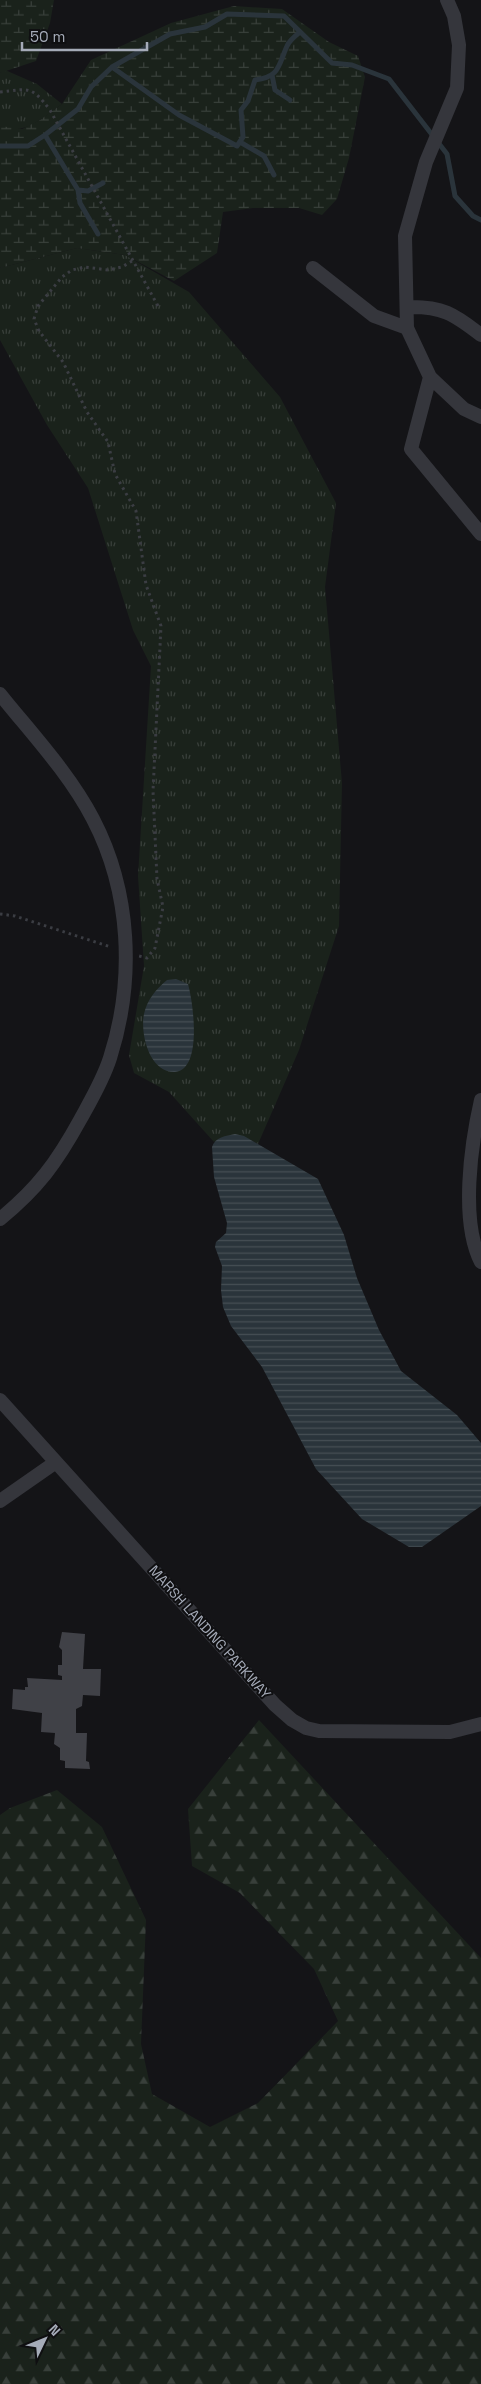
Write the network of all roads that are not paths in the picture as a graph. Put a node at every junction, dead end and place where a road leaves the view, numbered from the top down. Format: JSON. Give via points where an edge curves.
{"nodes":[{"id":1,"x":447,"y":0,"type":"edge"},
{"id":2,"x":313,"y":268,"type":"dead end"},
{"id":3,"x":406,"y":308,"type":"junction"},
{"id":4,"x":407,"y":328,"type":"junction"},
{"id":5,"x":481,"y":335,"type":"edge"},
{"id":6,"x":430,"y":377,"type":"junction"},
{"id":7,"x":481,"y":417,"type":"edge"},
{"id":8,"x":481,"y":534,"type":"edge"},
{"id":9,"x":0,"y":694,"type":"edge"},
{"id":10,"x":481,"y":1100,"type":"edge"},
{"id":11,"x":0,"y":1219,"type":"edge"},
{"id":12,"x":481,"y":1262,"type":"edge"},
{"id":13,"x":0,"y":1400,"type":"edge"},
{"id":14,"x":56,"y":1462,"type":"junction"},
{"id":15,"x":0,"y":1501,"type":"edge"},
{"id":16,"x":481,"y":1724,"type":"edge"}],
"edges":[{"from":1,"to":3,"type":"street","via":[[454,16],[459,45],[457,88],[426,162],[405,236]]},
{"from":2,"to":4,"type":"street","via":[[374,316]]},
{"from":3,"to":4,"type":"street"},
{"from":3,"to":5,"type":"street","via":[[429,306],[458,318]]},
{"from":4,"to":6,"type":"street"},
{"from":6,"to":7,"type":"street","via":[[464,410]]},
{"from":6,"to":8,"type":"street","via":[[411,449]]},
{"from":9,"to":11,"type":"street","via":[[72,785],[92,818],[118,885],[126,952],[119,1024],[95,1093],[43,1180]]},
{"from":10,"to":12,"type":"street","via":[[472,1149],[469,1212]]},
{"from":13,"to":14,"type":"street","name":"MARSH LANDING PARKWAY"},
{"from":14,"to":15,"type":"street"},
{"from":14,"to":16,"type":"street","name":"MARSH LANDING PARKWAY","via":[[275,1706],[292,1720],[306,1728],[332,1732],[450,1732]]}]}
